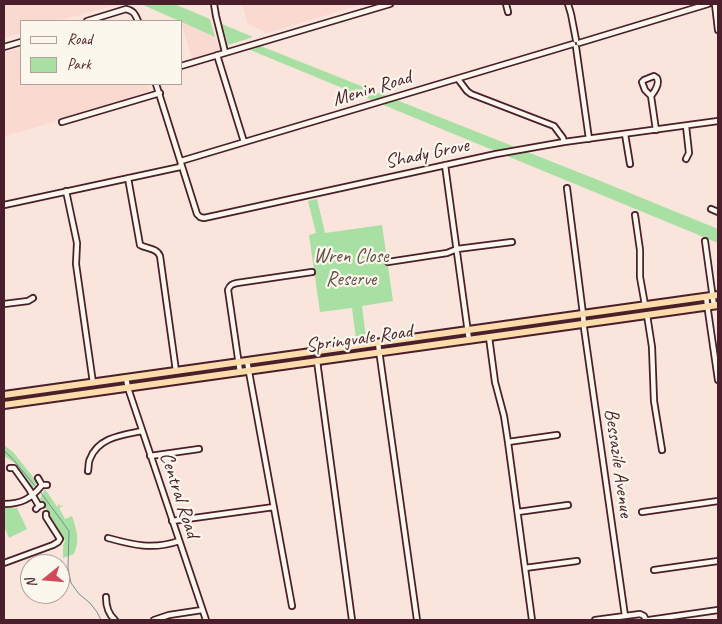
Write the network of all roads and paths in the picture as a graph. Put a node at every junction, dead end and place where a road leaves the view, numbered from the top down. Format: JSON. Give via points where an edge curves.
{"nodes":[{"id":1,"x":214,"y":4,"type":"edge"},
{"id":2,"x":367,"y":4,"type":"edge"},
{"id":3,"x":390,"y":4,"type":"edge"},
{"id":4,"x":506,"y":4,"type":"edge"},
{"id":5,"x":568,"y":4,"type":"edge"},
{"id":6,"x":708,"y":4,"type":"edge"},
{"id":7,"x":715,"y":4,"type":"edge"},
{"id":8,"x":369,"y":10,"type":"junction"},
{"id":9,"x":508,"y":12,"type":"dead end"},
{"id":10,"x":90,"y":20,"type":"edge"},
{"id":11,"x":138,"y":20,"type":"edge"},
{"id":12,"x":718,"y":30,"type":"edge"},
{"id":13,"x":20,"y":42,"type":"edge"},
{"id":14,"x":576,"y":43,"type":"junction"},
{"id":15,"x":4,"y":47,"type":"edge"},
{"id":16,"x":225,"y":52,"type":"junction"},
{"id":17,"x":217,"y":55,"type":"junction"},
{"id":18,"x":182,"y":66,"type":"edge"},
{"id":19,"x":458,"y":79,"type":"junction"},
{"id":20,"x":156,"y":85,"type":"edge"},
{"id":21,"x":160,"y":93,"type":"junction"},
{"id":22,"x":652,"y":96,"type":"junction"},
{"id":23,"x":718,"y":121,"type":"edge"},
{"id":24,"x":62,"y":122,"type":"dead end"},
{"id":25,"x":686,"y":126,"type":"junction"},
{"id":26,"x":656,"y":130,"type":"junction"},
{"id":27,"x":625,"y":134,"type":"junction"},
{"id":28,"x":590,"y":139,"type":"junction"},
{"id":29,"x":244,"y":142,"type":"junction"},
{"id":30,"x":564,"y":142,"type":"junction"},
{"id":31,"x":686,"y":159,"type":"dead end"},
{"id":32,"x":181,"y":162,"type":"junction"},
{"id":33,"x":630,"y":164,"type":"dead end"},
{"id":34,"x":445,"y":165,"type":"junction"},
{"id":35,"x":128,"y":178,"type":"junction"},
{"id":36,"x":567,"y":188,"type":"dead end"},
{"id":37,"x":66,"y":191,"type":"junction"},
{"id":38,"x":4,"y":205,"type":"edge"},
{"id":39,"x":711,"y":209,"type":"dead end"},
{"id":40,"x":718,"y":212,"type":"edge"},
{"id":41,"x":635,"y":215,"type":"dead end"},
{"id":42,"x":705,"y":241,"type":"dead end"},
{"id":43,"x":512,"y":242,"type":"dead end"},
{"id":44,"x":457,"y":249,"type":"junction"},
{"id":45,"x":388,"y":262,"type":"dead end"},
{"id":46,"x":312,"y":272,"type":"dead end"},
{"id":47,"x":712,"y":296,"type":"edge"},
{"id":48,"x":33,"y":298,"type":"dead end"},
{"id":49,"x":4,"y":304,"type":"edge"},
{"id":50,"x":645,"y":305,"type":"junction"},
{"id":51,"x":713,"y":306,"type":"edge"},
{"id":52,"x":583,"y":314,"type":"junction"},
{"id":53,"x":647,"y":315,"type":"junction"},
{"id":54,"x":584,"y":324,"type":"junction"},
{"id":55,"x":468,"y":330,"type":"junction"},
{"id":56,"x":489,"y":337,"type":"junction"},
{"id":57,"x":469,"y":340,"type":"junction"},
{"id":58,"x":378,"y":343,"type":"junction"},
{"id":59,"x":380,"y":352,"type":"junction"},
{"id":60,"x":247,"y":361,"type":"junction"},
{"id":61,"x":317,"y":361,"type":"junction"},
{"id":62,"x":238,"y":362,"type":"junction"},
{"id":63,"x":176,"y":371,"type":"junction"},
{"id":64,"x":249,"y":371,"type":"junction"},
{"id":65,"x":240,"y":372,"type":"junction"},
{"id":66,"x":126,"y":378,"type":"junction"},
{"id":67,"x":718,"y":380,"type":"edge"},
{"id":68,"x":93,"y":382,"type":"junction"},
{"id":69,"x":128,"y":388,"type":"junction"},
{"id":70,"x":4,"y":395,"type":"edge"},
{"id":71,"x":4,"y":406,"type":"edge"},
{"id":72,"x":142,"y":431,"type":"junction"},
{"id":73,"x":557,"y":435,"type":"dead end"},
{"id":74,"x":508,"y":442,"type":"junction"},
{"id":75,"x":199,"y":448,"type":"dead end"},
{"id":76,"x":662,"y":450,"type":"dead end"},
{"id":77,"x":150,"y":456,"type":"junction"},
{"id":78,"x":12,"y":468,"type":"dead end"},
{"id":79,"x":88,"y":471,"type":"dead end"},
{"id":80,"x":38,"y":478,"type":"dead end"},
{"id":81,"x":33,"y":496,"type":"junction"},
{"id":82,"x":718,"y":501,"type":"edge"},
{"id":83,"x":4,"y":504,"type":"edge"},
{"id":84,"x":568,"y":505,"type":"dead end"},
{"id":85,"x":274,"y":506,"type":"junction"},
{"id":86,"x":39,"y":507,"type":"dead end"},
{"id":87,"x":518,"y":512,"type":"junction"},
{"id":88,"x":642,"y":512,"type":"dead end"},
{"id":89,"x":46,"y":514,"type":"dead end"},
{"id":90,"x":172,"y":521,"type":"junction"},
{"id":91,"x":108,"y":538,"type":"dead end"},
{"id":92,"x":179,"y":541,"type":"junction"},
{"id":93,"x":577,"y":561,"type":"dead end"},
{"id":94,"x":718,"y":561,"type":"edge"},
{"id":95,"x":4,"y":563,"type":"edge"},
{"id":96,"x":525,"y":568,"type":"junction"},
{"id":97,"x":654,"y":570,"type":"dead end"},
{"id":98,"x":106,"y":597,"type":"dead end"},
{"id":99,"x":292,"y":606,"type":"dead end"},
{"id":100,"x":202,"y":610,"type":"junction"},
{"id":101,"x":718,"y":610,"type":"edge"},
{"id":102,"x":625,"y":616,"type":"junction"},
{"id":103,"x":646,"y":619,"type":"edge"},
{"id":104,"x":115,"y":620,"type":"edge"},
{"id":105,"x":154,"y":620,"type":"edge"},
{"id":106,"x":206,"y":620,"type":"edge"},
{"id":107,"x":352,"y":620,"type":"edge"},
{"id":108,"x":417,"y":620,"type":"edge"},
{"id":109,"x":532,"y":620,"type":"edge"},
{"id":110,"x":595,"y":620,"type":"edge"}],
"edges":[{"from":1,"to":16,"type":"street"},
{"from":2,"to":8,"type":"street"},
{"from":3,"to":8,"type":"street"},
{"from":4,"to":9,"type":"street"},
{"from":5,"to":14,"type":"street"},
{"from":6,"to":14,"type":"street","name":"Menin Road"},
{"from":7,"to":12,"type":"street"},
{"from":8,"to":16,"type":"street"},
{"from":10,"to":11,"type":"street","via":[[126,9],[135,13]]},
{"from":13,"to":15,"type":"street"},
{"from":14,"to":19,"type":"street","name":"Menin Road"},
{"from":14,"to":28,"type":"street"},
{"from":16,"to":17,"type":"street"},
{"from":17,"to":18,"type":"street"},
{"from":17,"to":29,"type":"street"},
{"from":19,"to":29,"type":"street","name":"Menin Road"},
{"from":19,"to":30,"type":"street","via":[[471,94],[554,126]]},
{"from":20,"to":21,"type":"street","name":"Shady Grove"},
{"from":21,"to":24,"type":"street"},
{"from":21,"to":32,"type":"street","name":"Shady Grove"},
{"from":22,"to":22,"type":"street","via":[[642,82],[654,76],[658,82]]},
{"from":22,"to":26,"type":"street"},
{"from":23,"to":25,"type":"street","name":"Shady Grove"},
{"from":25,"to":26,"type":"street","name":"Shady Grove"},
{"from":25,"to":31,"type":"street","via":[[689,153]]},
{"from":26,"to":27,"type":"street","name":"Shady Grove"},
{"from":27,"to":28,"type":"street","name":"Shady Grove"},
{"from":27,"to":33,"type":"street"},
{"from":28,"to":30,"type":"street","name":"Shady Grove"},
{"from":29,"to":32,"type":"street","name":"Menin Road"},
{"from":30,"to":34,"type":"street","name":"Shady Grove"},
{"from":32,"to":34,"type":"street","name":"Shady Grove","via":[[197,214],[204,218]]},
{"from":32,"to":35,"type":"street","name":"Menin Road","via":[[180,166]]},
{"from":34,"to":44,"type":"street"},
{"from":35,"to":37,"type":"street","name":"Menin Road"},
{"from":35,"to":63,"type":"street","via":[[140,245],[160,256]]},
{"from":36,"to":52,"type":"street","name":"Bessazile Avenue"},
{"from":37,"to":38,"type":"street","name":"Menin Road"},
{"from":37,"to":68,"type":"street","via":[[77,243],[76,264]]},
{"from":39,"to":40,"type":"street"},
{"from":41,"to":50,"type":"street"},
{"from":42,"to":47,"type":"street"},
{"from":43,"to":44,"type":"street"},
{"from":44,"to":45,"type":"street"},
{"from":44,"to":55,"type":"street"},
{"from":46,"to":62,"type":"street","via":[[237,283],[229,287]]},
{"from":47,"to":50,"type":"highway","name":"Springvale Road"},
{"from":47,"to":51,"type":"street"},
{"from":48,"to":49,"type":"street"},
{"from":50,"to":52,"type":"highway","name":"Springvale Road"},
{"from":51,"to":53,"type":"highway","name":"Springvale Road"},
{"from":51,"to":67,"type":"street"},
{"from":52,"to":54,"type":"street","name":"Bessazile Avenue"},
{"from":52,"to":55,"type":"highway","name":"Springvale Road"},
{"from":53,"to":54,"type":"highway","name":"Springvale Road"},
{"from":53,"to":76,"type":"street","via":[[654,401]]},
{"from":54,"to":56,"type":"highway","name":"Springvale Road"},
{"from":54,"to":102,"type":"street","name":"Bessazile Avenue"},
{"from":55,"to":57,"type":"street"},
{"from":55,"to":58,"type":"highway","name":"Springvale Road"},
{"from":56,"to":57,"type":"highway","name":"Springvale Road"},
{"from":56,"to":74,"type":"street"},
{"from":57,"to":59,"type":"highway","name":"Springvale Road"},
{"from":58,"to":59,"type":"street"},
{"from":58,"to":60,"type":"highway","name":"Springvale Road"},
{"from":59,"to":61,"type":"highway","name":"Springvale Road"},
{"from":59,"to":108,"type":"street"},
{"from":60,"to":62,"type":"highway","name":"Springvale Road"},
{"from":60,"to":64,"type":"street"},
{"from":61,"to":64,"type":"highway","name":"Springvale Road"},
{"from":61,"to":107,"type":"street"},
{"from":62,"to":63,"type":"highway","name":"Springvale Road"},
{"from":62,"to":65,"type":"street"},
{"from":63,"to":66,"type":"highway","name":"Springvale Road"},
{"from":64,"to":65,"type":"highway","name":"Springvale Road"},
{"from":64,"to":85,"type":"street"},
{"from":65,"to":69,"type":"highway","name":"Springvale Road"},
{"from":66,"to":68,"type":"highway","name":"Springvale Road"},
{"from":66,"to":69,"type":"street","name":"Central Road"},
{"from":68,"to":70,"type":"highway","name":"Springvale Road"},
{"from":69,"to":71,"type":"highway","name":"Springvale Road"},
{"from":69,"to":72,"type":"street","name":"Central Road"},
{"from":72,"to":77,"type":"street","name":"Central Road"},
{"from":72,"to":79,"type":"street","via":[[117,436],[101,444],[89,459]]},
{"from":73,"to":74,"type":"street"},
{"from":74,"to":87,"type":"street"},
{"from":75,"to":77,"type":"street"},
{"from":77,"to":90,"type":"street","name":"Central Road"},
{"from":78,"to":81,"type":"street"},
{"from":80,"to":81,"type":"street","via":[[42,487]]},
{"from":81,"to":83,"type":"street"},
{"from":81,"to":86,"type":"street"},
{"from":82,"to":88,"type":"street"},
{"from":84,"to":87,"type":"street"},
{"from":85,"to":90,"type":"street"},
{"from":85,"to":99,"type":"street"},
{"from":87,"to":96,"type":"street"},
{"from":89,"to":95,"type":"street","via":[[61,541]]},
{"from":90,"to":92,"type":"street","name":"Central Road"},
{"from":91,"to":92,"type":"street","via":[[142,546]]},
{"from":92,"to":100,"type":"street","name":"Central Road"},
{"from":93,"to":96,"type":"street"},
{"from":94,"to":97,"type":"street"},
{"from":96,"to":109,"type":"street"},
{"from":98,"to":104,"type":"street","via":[[108,610]]},
{"from":100,"to":105,"type":"street"},
{"from":100,"to":106,"type":"street","name":"Central Road"},
{"from":101,"to":103,"type":"street"},
{"from":102,"to":103,"type":"street","via":[[640,614]]},
{"from":102,"to":110,"type":"street"}]}
